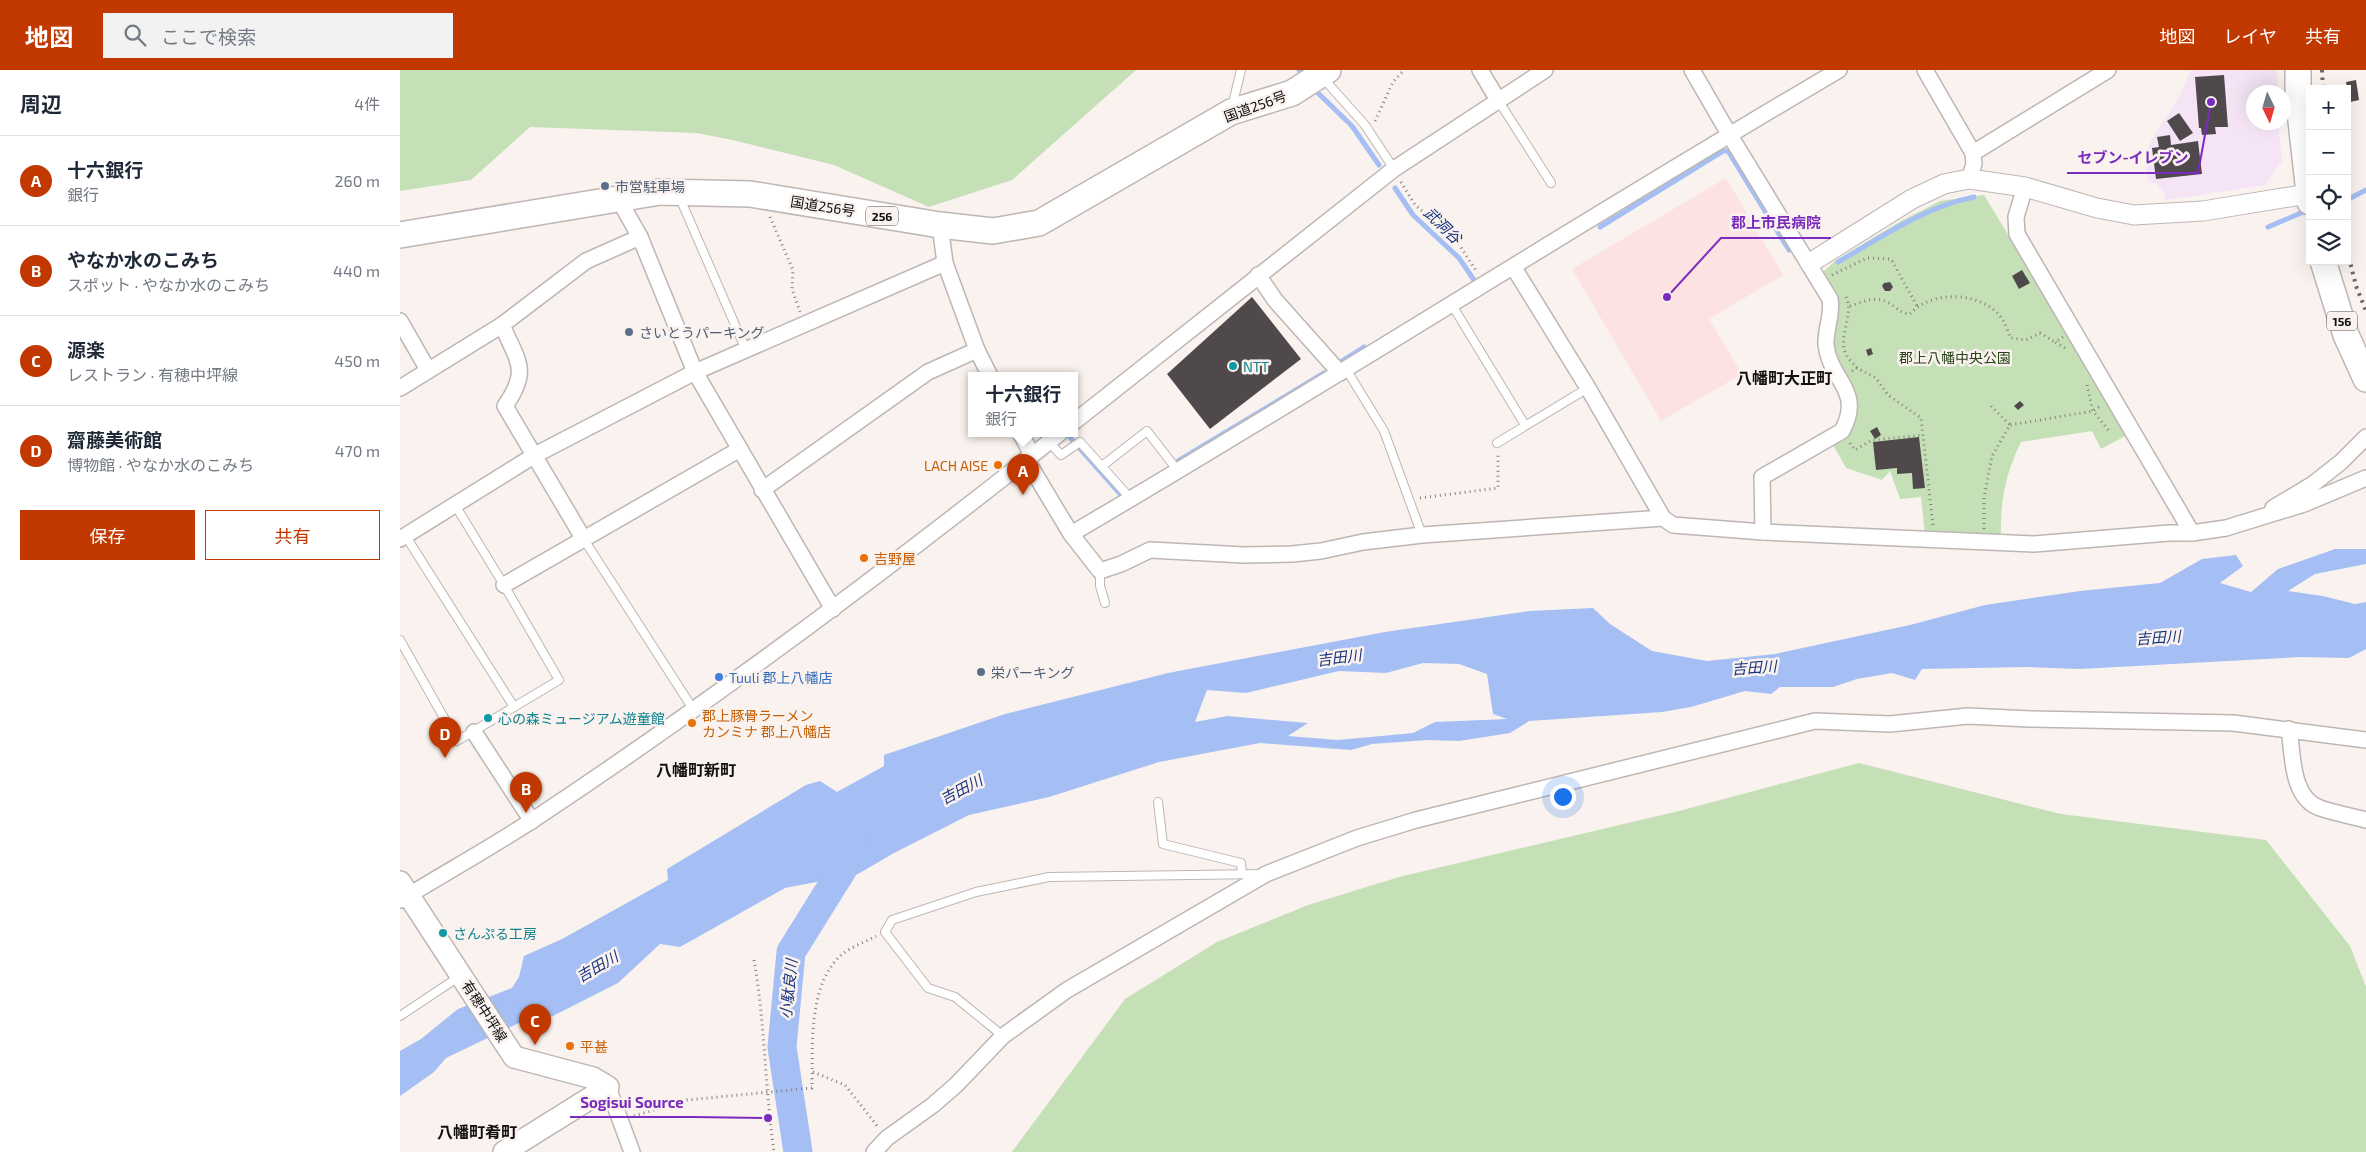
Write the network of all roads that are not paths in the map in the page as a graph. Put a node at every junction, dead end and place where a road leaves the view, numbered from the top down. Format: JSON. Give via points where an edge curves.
{"nodes":[{"id":1,"x":1241,"y":70,"type":"edge"},
{"id":2,"x":1480,"y":70,"type":"edge"},
{"id":3,"x":1545,"y":70,"type":"edge"},
{"id":4,"x":1692,"y":70,"type":"edge"},
{"id":5,"x":1839,"y":70,"type":"edge"},
{"id":6,"x":1925,"y":70,"type":"edge"},
{"id":7,"x":2108,"y":70,"type":"edge"},
{"id":8,"x":2298,"y":70,"type":"edge"},
{"id":9,"x":1325,"y":73,"type":"edge"},
{"id":10,"x":1498,"y":100,"type":"junction"},
{"id":11,"x":1231,"y":112,"type":"junction"},
{"id":12,"x":1729,"y":134,"type":"junction"},
{"id":13,"x":1972,"y":153,"type":"junction"},
{"id":14,"x":1394,"y":169,"type":"junction"},
{"id":15,"x":2307,"y":175,"type":"edge"},
{"id":16,"x":1969,"y":179,"type":"junction"},
{"id":17,"x":1551,"y":183,"type":"dead end"},
{"id":18,"x":2025,"y":187,"type":"junction"},
{"id":19,"x":678,"y":192,"type":"junction"},
{"id":20,"x":618,"y":198,"type":"junction"},
{"id":21,"x":2306,"y":198,"type":"edge"},
{"id":22,"x":940,"y":225,"type":"junction"},
{"id":23,"x":400,"y":235,"type":"edge"},
{"id":24,"x":640,"y":238,"type":"junction"},
{"id":25,"x":1810,"y":263,"type":"junction"},
{"id":26,"x":945,"y":264,"type":"junction"},
{"id":27,"x":2324,"y":265,"type":"edge"},
{"id":28,"x":1514,"y":268,"type":"junction"},
{"id":29,"x":1258,"y":275,"type":"junction"},
{"id":30,"x":1452,"y":305,"type":"junction"},
{"id":31,"x":400,"y":321,"type":"edge"},
{"id":32,"x":502,"y":325,"type":"junction"},
{"id":33,"x":746,"y":350,"type":"junction"},
{"id":34,"x":977,"y":350,"type":"junction"},
{"id":35,"x":428,"y":370,"type":"junction"},
{"id":36,"x":1343,"y":371,"type":"junction"},
{"id":37,"x":695,"y":372,"type":"junction"},
{"id":38,"x":988,"y":372,"type":"edge"},
{"id":39,"x":2366,"y":378,"type":"edge"},
{"id":40,"x":400,"y":388,"type":"edge"},
{"id":41,"x":1588,"y":388,"type":"junction"},
{"id":42,"x":1078,"y":419,"type":"edge"},
{"id":43,"x":1525,"y":425,"type":"junction"},
{"id":44,"x":1022,"y":437,"type":"edge"},
{"id":45,"x":2366,"y":437,"type":"edge"},
{"id":46,"x":1054,"y":438,"type":"edge"},
{"id":47,"x":1498,"y":443,"type":"road end"},
{"id":48,"x":740,"y":449,"type":"junction"},
{"id":49,"x":535,"y":455,"type":"junction"},
{"id":50,"x":1029,"y":457,"type":"junction"},
{"id":51,"x":1102,"y":466,"type":"junction"},
{"id":52,"x":1178,"y":471,"type":"junction"},
{"id":53,"x":2366,"y":478,"type":"edge"},
{"id":54,"x":762,"y":490,"type":"junction"},
{"id":55,"x":1131,"y":499,"type":"junction"},
{"id":56,"x":454,"y":505,"type":"junction"},
{"id":57,"x":2266,"y":516,"type":"junction"},
{"id":58,"x":1663,"y":518,"type":"junction"},
{"id":59,"x":1763,"y":532,"type":"junction"},
{"id":60,"x":2192,"y":533,"type":"junction"},
{"id":61,"x":1071,"y":534,"type":"junction"},
{"id":62,"x":1422,"y":535,"type":"junction"},
{"id":63,"x":402,"y":537,"type":"edge"},
{"id":64,"x":583,"y":538,"type":"junction"},
{"id":65,"x":1100,"y":571,"type":"junction"},
{"id":66,"x":504,"y":585,"type":"junction"},
{"id":67,"x":1105,"y":603,"type":"dead end"},
{"id":68,"x":833,"y":609,"type":"junction"},
{"id":69,"x":400,"y":640,"type":"edge"},
{"id":70,"x":514,"y":707,"type":"junction"},
{"id":71,"x":693,"y":709,"type":"junction"},
{"id":72,"x":2289,"y":729,"type":"junction"},
{"id":73,"x":474,"y":732,"type":"junction"},
{"id":74,"x":2366,"y":740,"type":"edge"},
{"id":75,"x":1158,"y":802,"type":"dead end"},
{"id":76,"x":2366,"y":820,"type":"edge"},
{"id":77,"x":532,"y":821,"type":"junction"},
{"id":78,"x":1242,"y":874,"type":"junction"},
{"id":79,"x":1266,"y":874,"type":"junction"},
{"id":80,"x":403,"y":893,"type":"edge"},
{"id":81,"x":462,"y":975,"type":"junction"},
{"id":82,"x":400,"y":1016,"type":"edge"},
{"id":83,"x":1004,"y":1036,"type":"junction"},
{"id":84,"x":608,"y":1087,"type":"junction"},
{"id":85,"x":504,"y":1152,"type":"edge"},
{"id":86,"x":632,"y":1152,"type":"edge"},
{"id":87,"x":874,"y":1152,"type":"edge"}],
"edges":[{"from":1,"to":11,"type":"lane"},
{"from":2,"to":10,"type":"street"},
{"from":3,"to":10,"type":"street"},
{"from":4,"to":12,"type":"street"},
{"from":5,"to":12,"type":"street"},
{"from":6,"to":13,"type":"street"},
{"from":7,"to":13,"type":"street"},
{"from":8,"to":15,"type":"highway"},
{"from":9,"to":11,"type":"highway","name":"国道256号","number":"256","via":[[1292,93]]},
{"from":9,"to":14,"type":"lane"},
{"from":10,"to":14,"type":"street"},
{"from":10,"to":17,"type":"lane"},
{"from":11,"to":22,"type":"highway","name":"国道256号","number":"256","via":[[1040,223],[993,231]]},
{"from":12,"to":25,"type":"street"},
{"from":12,"to":28,"type":"street"},
{"from":13,"to":16,"type":"street","via":[[1974,164]]},
{"from":14,"to":29,"type":"street"},
{"from":16,"to":18,"type":"street"},
{"from":16,"to":25,"type":"street","via":[[1944,184],[1912,199]]},
{"from":18,"to":21,"type":"street","via":[[2134,215],[2203,211]]},
{"from":18,"to":60,"type":"street","via":[[2016,217],[2017,234]]},
{"from":19,"to":20,"type":"highway","name":"国道256号","number":"256"},
{"from":19,"to":22,"type":"highway","name":"国道256号","number":"256","via":[[761,196]]},
{"from":19,"to":33,"type":"lane"},
{"from":20,"to":23,"type":"highway","name":"国道256号","number":"256"},
{"from":20,"to":24,"type":"street"},
{"from":22,"to":26,"type":"street"},
{"from":24,"to":32,"type":"street","via":[[586,261]]},
{"from":24,"to":37,"type":"street"},
{"from":25,"to":59,"type":"street","via":[[1830,298],[1828,355],[1849,394],[1851,406],[1842,431],[1762,477]]},
{"from":26,"to":33,"type":"street"},
{"from":26,"to":34,"type":"street"},
{"from":27,"to":39,"type":"highway","number":"156","via":[[2346,335]]},
{"from":28,"to":30,"type":"street"},
{"from":28,"to":41,"type":"street"},
{"from":29,"to":36,"type":"street","via":[[1275,300]]},
{"from":29,"to":42,"type":"street"},
{"from":30,"to":36,"type":"street"},
{"from":30,"to":43,"type":"lane"},
{"from":31,"to":35,"type":"street"},
{"from":32,"to":35,"type":"street"},
{"from":32,"to":49,"type":"street","via":[[521,369],[516,390],[505,406]]},
{"from":33,"to":37,"type":"street"},
{"from":34,"to":38,"type":"street"},
{"from":34,"to":54,"type":"street","via":[[928,372]]},
{"from":35,"to":40,"type":"street"},
{"from":36,"to":52,"type":"street"},
{"from":36,"to":62,"type":"lane","via":[[1384,431]]},
{"from":37,"to":48,"type":"street"},
{"from":37,"to":49,"type":"street"},
{"from":41,"to":43,"type":"lane"},
{"from":41,"to":58,"type":"street"},
{"from":43,"to":47,"type":"lane"},
{"from":44,"to":50,"type":"street"},
{"from":45,"to":57,"type":"street","via":[[2334,468],[2274,507]]},
{"from":46,"to":50,"type":"street"},
{"from":46,"to":51,"type":"lane","via":[[1061,455],[1080,442]]},
{"from":48,"to":54,"type":"street"},
{"from":48,"to":64,"type":"street"},
{"from":49,"to":56,"type":"street"},
{"from":49,"to":64,"type":"street"},
{"from":50,"to":61,"type":"street"},
{"from":50,"to":68,"type":"street"},
{"from":51,"to":52,"type":"lane","via":[[1146,431]]},
{"from":51,"to":55,"type":"lane"},
{"from":52,"to":55,"type":"street"},
{"from":53,"to":57,"type":"street","via":[[2332,494]]},
{"from":54,"to":68,"type":"street"},
{"from":55,"to":61,"type":"street"},
{"from":56,"to":63,"type":"street"},
{"from":56,"to":66,"type":"lane"},
{"from":57,"to":60,"type":"street","via":[[2226,528]]},
{"from":58,"to":59,"type":"street","via":[[1673,525]]},
{"from":58,"to":62,"type":"street"},
{"from":59,"to":60,"type":"street","via":[[2034,544]]},
{"from":61,"to":65,"type":"street"},
{"from":62,"to":65,"type":"street","via":[[1292,554],[1150,550]]},
{"from":63,"to":70,"type":"lane"},
{"from":64,"to":66,"type":"street"},
{"from":64,"to":71,"type":"lane"},
{"from":65,"to":67,"type":"lane"},
{"from":66,"to":70,"type":"lane","via":[[559,680]]},
{"from":68,"to":71,"type":"street"},
{"from":69,"to":73,"type":"lane","via":[[457,741]]},
{"from":70,"to":73,"type":"lane"},
{"from":71,"to":77,"type":"street"},
{"from":72,"to":74,"type":"street"},
{"from":72,"to":76,"type":"street","via":[[2297,780],[2309,802],[2319,808]]},
{"from":72,"to":79,"type":"street","via":[[2233,724],[1968,716],[1890,724],[1815,721],[1416,820],[1357,838]]},
{"from":73,"to":77,"type":"street"},
{"from":75,"to":78,"type":"lane","via":[[1163,844],[1241,863]]},
{"from":77,"to":80,"type":"street"},
{"from":78,"to":79,"type":"lane"},
{"from":78,"to":83,"type":"lane","via":[[1049,876],[976,892],[892,920],[885,932],[928,988],[954,997]]},
{"from":79,"to":83,"type":"street","via":[[1067,990]]},
{"from":80,"to":81,"type":"main road","name":"有穂中坪線"},
{"from":81,"to":82,"type":"lane"},
{"from":81,"to":84,"type":"main road","name":"有穂中坪線","via":[[514,1056],[593,1078]]},
{"from":83,"to":87,"type":"street","via":[[956,1085],[886,1138]]},
{"from":84,"to":85,"type":"main road"},
{"from":84,"to":86,"type":"street"}]}
